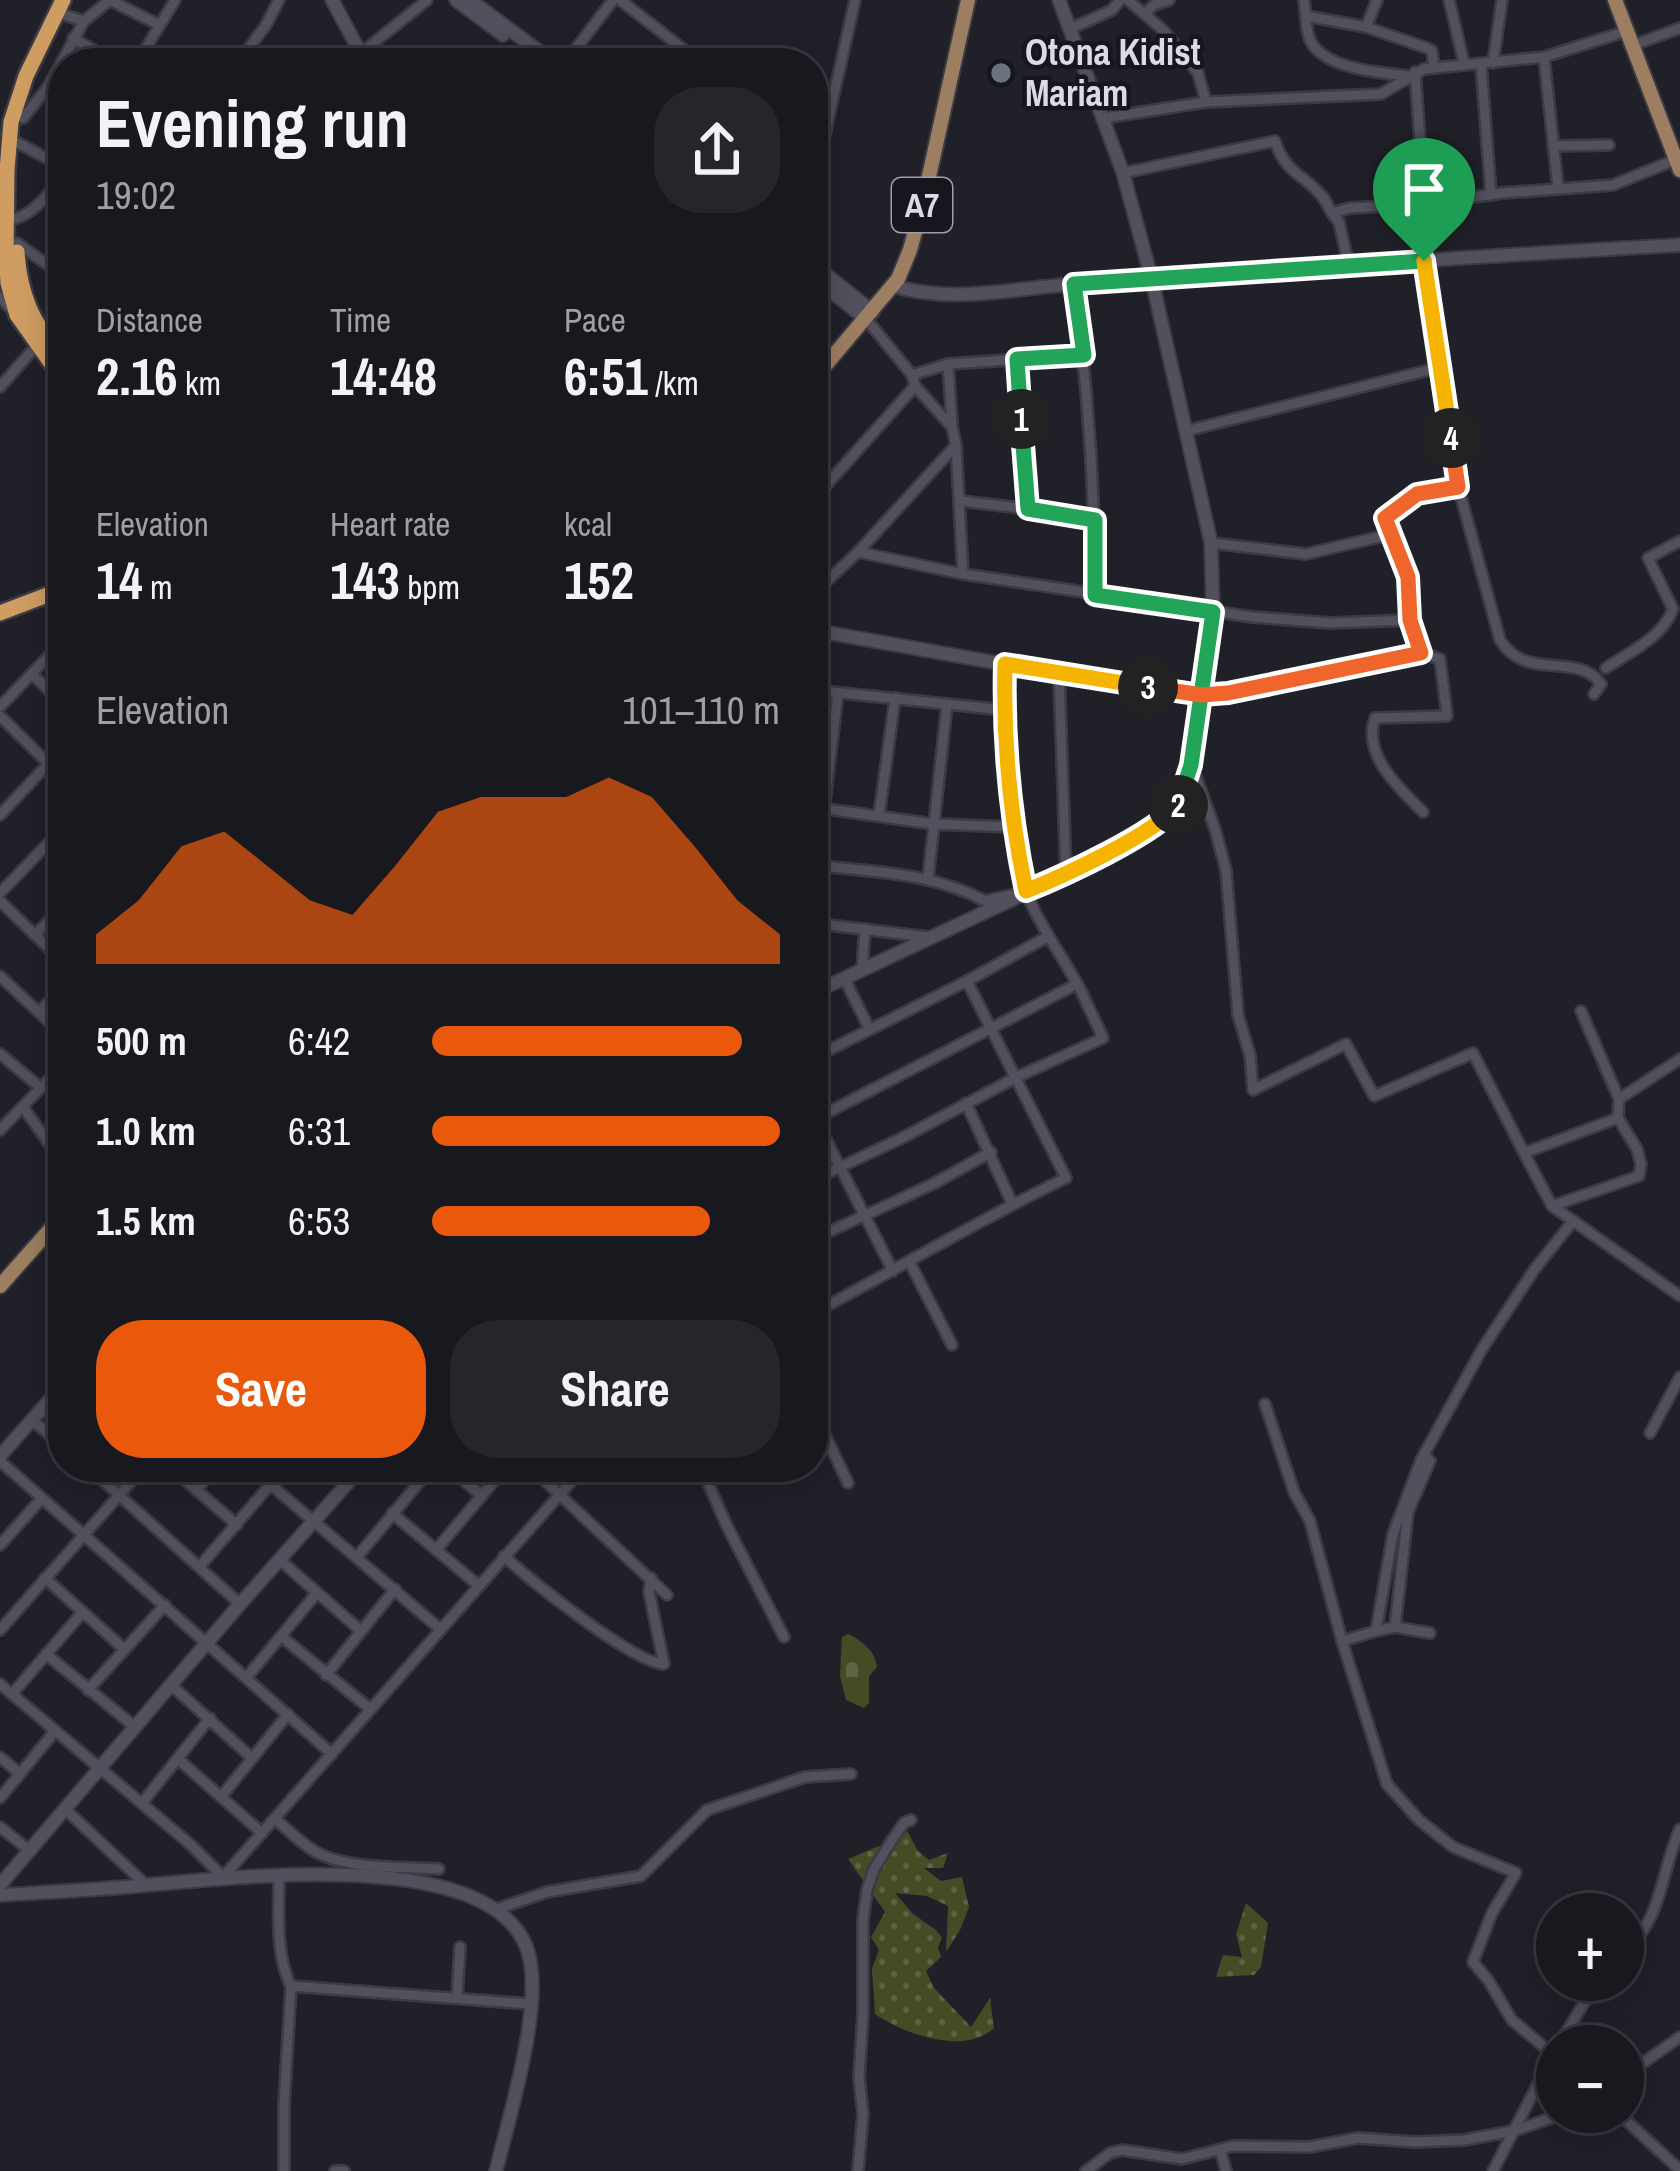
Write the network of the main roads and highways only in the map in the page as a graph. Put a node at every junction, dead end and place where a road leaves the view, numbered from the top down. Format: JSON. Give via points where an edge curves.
{"nodes":[{"id":1,"x":73,"y":0,"type":"edge"},
{"id":2,"x":332,"y":0,"type":"edge"},
{"id":3,"x":456,"y":0,"type":"edge"},
{"id":4,"x":470,"y":0,"type":"edge"},
{"id":5,"x":968,"y":0,"type":"edge"},
{"id":6,"x":1059,"y":0,"type":"edge"},
{"id":7,"x":1615,"y":0,"type":"edge"},
{"id":8,"x":63,"y":10,"type":"edge"},
{"id":9,"x":354,"y":48,"type":"edge"},
{"id":10,"x":520,"y":48,"type":"edge"},
{"id":11,"x":534,"y":48,"type":"edge"},
{"id":12,"x":11,"y":121,"type":"edge"},
{"id":13,"x":1679,"y":162,"type":"edge"},
{"id":14,"x":3,"y":200,"type":"edge"},
{"id":15,"x":12,"y":220,"type":"junction"},
{"id":16,"x":1680,"y":245,"type":"edge"},
{"id":17,"x":8,"y":251,"type":"edge"},
{"id":18,"x":828,"y":278,"type":"edge"},
{"id":19,"x":1152,"y":280,"type":"junction"},
{"id":20,"x":894,"y":286,"type":"junction"},
{"id":21,"x":828,"y":287,"type":"edge"},
{"id":22,"x":870,"y":316,"type":"junction"},
{"id":23,"x":37,"y":338,"type":"junction"},
{"id":24,"x":48,"y":349,"type":"edge"},
{"id":25,"x":48,"y":356,"type":"edge"},
{"id":26,"x":828,"y":363,"type":"edge"},
{"id":27,"x":48,"y":595,"type":"edge"},
{"id":28,"x":48,"y":605,"type":"edge"},
{"id":29,"x":0,"y":613,"type":"edge"},
{"id":30,"x":0,"y":624,"type":"edge"},
{"id":31,"x":828,"y":632,"type":"edge"},
{"id":32,"x":1202,"y":695,"type":"junction"},
{"id":33,"x":828,"y":986,"type":"edge"},
{"id":34,"x":48,"y":1232,"type":"edge"},
{"id":35,"x":0,"y":1286,"type":"edge"},
{"id":36,"x":48,"y":1403,"type":"edge"},
{"id":37,"x":0,"y":1458,"type":"edge"},
{"id":38,"x":348,"y":1482,"type":"edge"},
{"id":39,"x":0,"y":1885,"type":"edge"},
{"id":40,"x":0,"y":1895,"type":"edge"},
{"id":41,"x":496,"y":2171,"type":"edge"}],
"edges":[{"from":1,"to":8,"type":"highway"},
{"from":2,"to":9,"type":"main road"},
{"from":3,"to":10,"type":"main road"},
{"from":4,"to":11,"type":"main road"},
{"from":5,"to":20,"type":"main road","number":"A7","via":[[924,199]]},
{"from":6,"to":19,"type":"main road","via":[[1123,173]]},
{"from":7,"to":13,"type":"main road"},
{"from":8,"to":12,"type":"highway"},
{"from":12,"to":14,"type":"highway"},
{"from":12,"to":15,"type":"highway","via":[[18,143]]},
{"from":14,"to":15,"type":"highway"},
{"from":15,"to":17,"type":"highway"},
{"from":16,"to":19,"type":"main road"},
{"from":17,"to":23,"type":"highway"},
{"from":17,"to":23,"type":"highway","via":[[17,315]]},
{"from":18,"to":22,"type":"main road"},
{"from":19,"to":20,"type":"main road","via":[[944,295]]},
{"from":19,"to":32,"type":"main road","via":[[1211,543],[1213,612]]},
{"from":20,"to":22,"type":"main road","number":"A7"},
{"from":21,"to":22,"type":"main road"},
{"from":22,"to":26,"type":"main road","number":"A7"},
{"from":23,"to":24,"type":"highway"},
{"from":23,"to":25,"type":"highway"},
{"from":27,"to":29,"type":"highway"},
{"from":28,"to":30,"type":"highway"},
{"from":31,"to":32,"type":"main road"},
{"from":32,"to":33,"type":"main road","via":[[1182,799],[1165,819]]},
{"from":34,"to":35,"type":"main road"},
{"from":36,"to":37,"type":"main road"},
{"from":38,"to":39,"type":"main road"},
{"from":40,"to":41,"type":"main road","via":[[327,1874],[416,1882],[497,1909],[517,1928],[532,1979]]}]}
